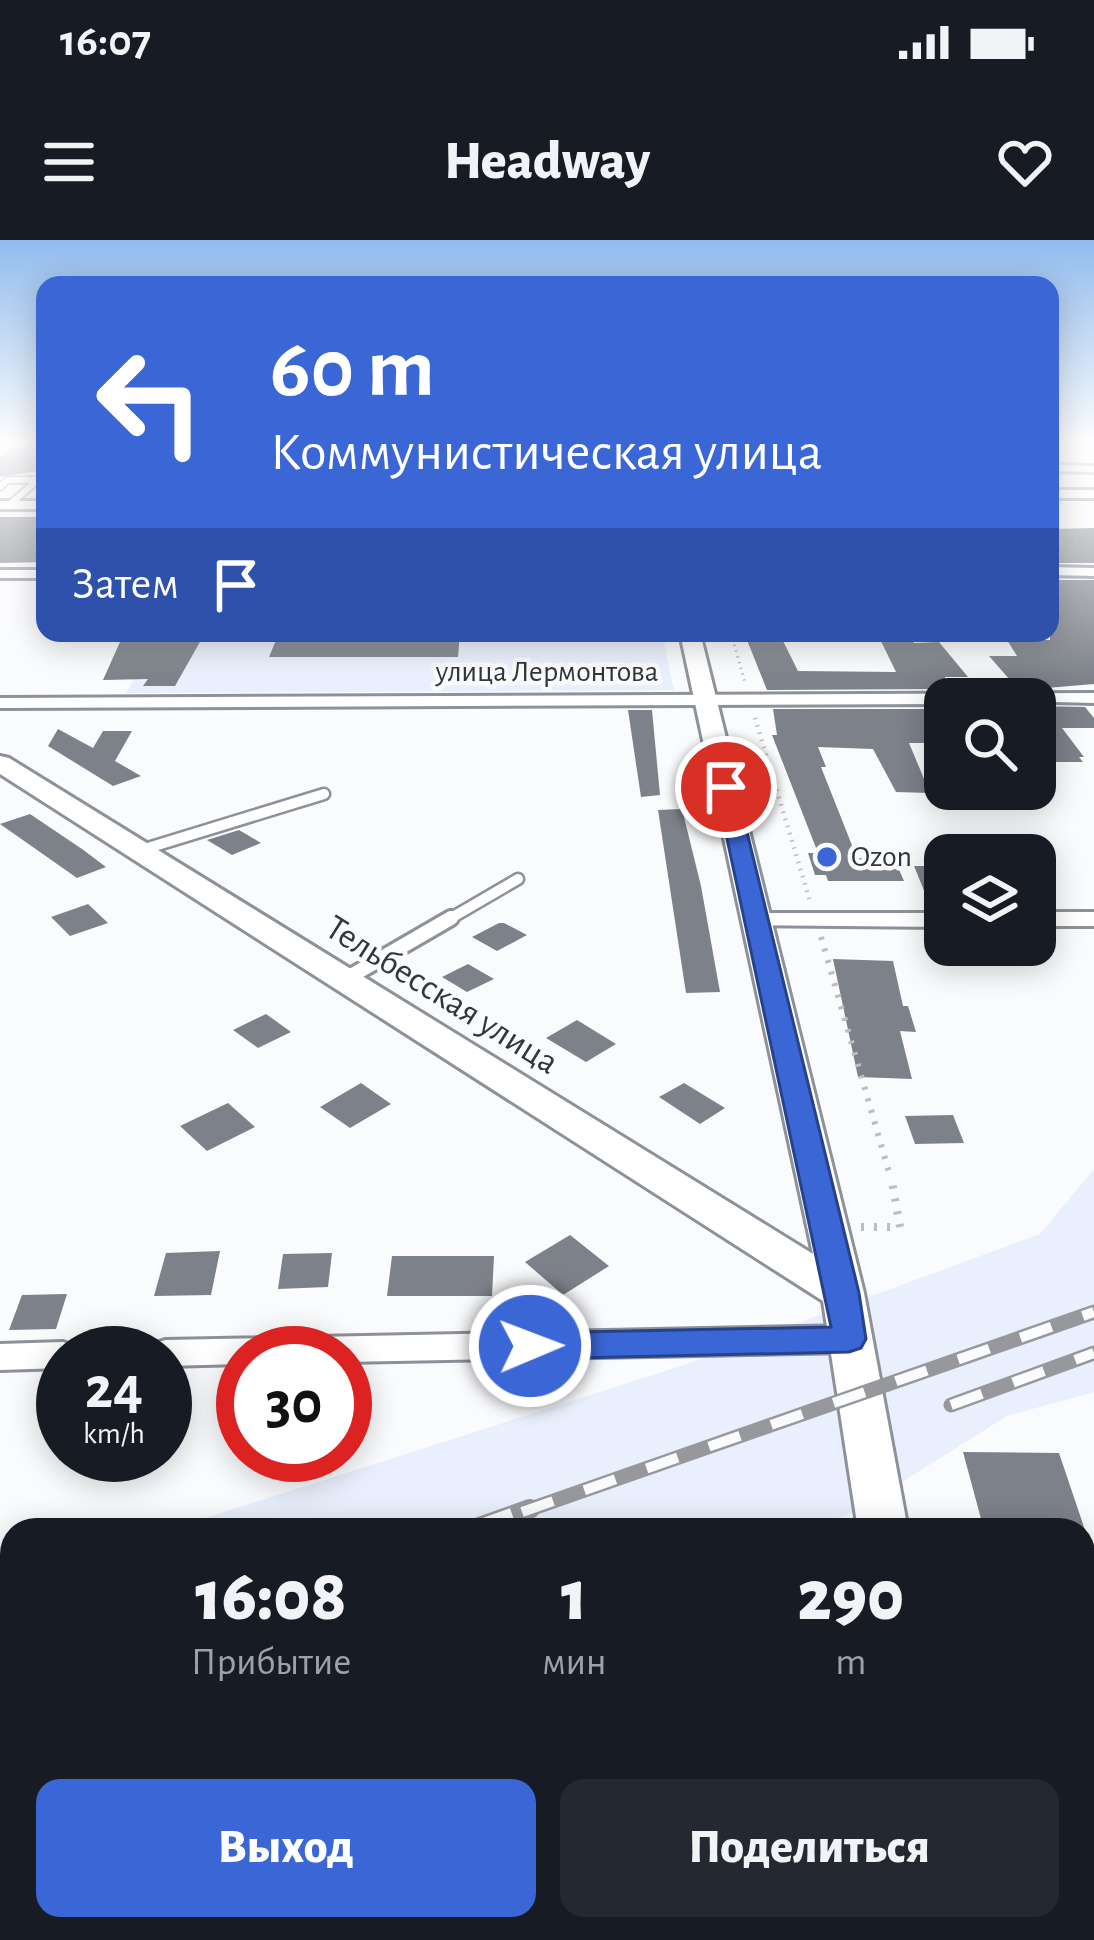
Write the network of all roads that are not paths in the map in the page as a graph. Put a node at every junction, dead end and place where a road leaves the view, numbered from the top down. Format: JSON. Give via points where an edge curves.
{"nodes":[{"id":1,"x":1059,"y":572,"type":"edge"},
{"id":2,"x":1094,"y":572,"type":"edge"},
{"id":3,"x":0,"y":574,"type":"edge"},
{"id":4,"x":36,"y":574,"type":"edge"},
{"id":5,"x":692,"y":642,"type":"edge"},
{"id":6,"x":706,"y":698,"type":"junction"},
{"id":7,"x":1094,"y":698,"type":"edge"},
{"id":8,"x":0,"y":703,"type":"edge"},
{"id":9,"x":0,"y":764,"type":"edge"},
{"id":10,"x":324,"y":794,"type":"dead end"},
{"id":11,"x":138,"y":851,"type":"junction"},
{"id":12,"x":518,"y":879,"type":"dead end"},
{"id":13,"x":1056,"y":919,"type":"edge"},
{"id":14,"x":1094,"y":919,"type":"edge"},
{"id":15,"x":757,"y":920,"type":"junction"},
{"id":16,"x":924,"y":920,"type":"edge"},
{"id":17,"x":344,"y":980,"type":"junction"},
{"id":18,"x":843,"y":1293,"type":"junction"},
{"id":19,"x":849,"y":1339,"type":"junction"},
{"id":20,"x":192,"y":1352,"type":"edge"},
{"id":21,"x":36,"y":1356,"type":"edge"},
{"id":22,"x":0,"y":1357,"type":"edge"},
{"id":23,"x":881,"y":1518,"type":"edge"}],
"edges":[{"from":1,"to":2,"type":"street"},
{"from":3,"to":4,"type":"street"},
{"from":5,"to":6,"type":"street"},
{"from":6,"to":7,"type":"street","name":"улица Лермонтова"},
{"from":6,"to":8,"type":"street","name":"улица Лермонтова"},
{"from":6,"to":15,"type":"street"},
{"from":9,"to":11,"type":"street","name":"Тельбесская улица"},
{"from":10,"to":11,"type":"lane"},
{"from":11,"to":17,"type":"street","name":"Тельбесская улица"},
{"from":12,"to":17,"type":"lane"},
{"from":13,"to":14,"type":"street"},
{"from":15,"to":16,"type":"street"},
{"from":15,"to":18,"type":"street"},
{"from":17,"to":18,"type":"street","name":"Тельбесская улица"},
{"from":18,"to":19,"type":"street"},
{"from":19,"to":20,"type":"street"},
{"from":19,"to":23,"type":"street"},
{"from":21,"to":22,"type":"street"}]}
